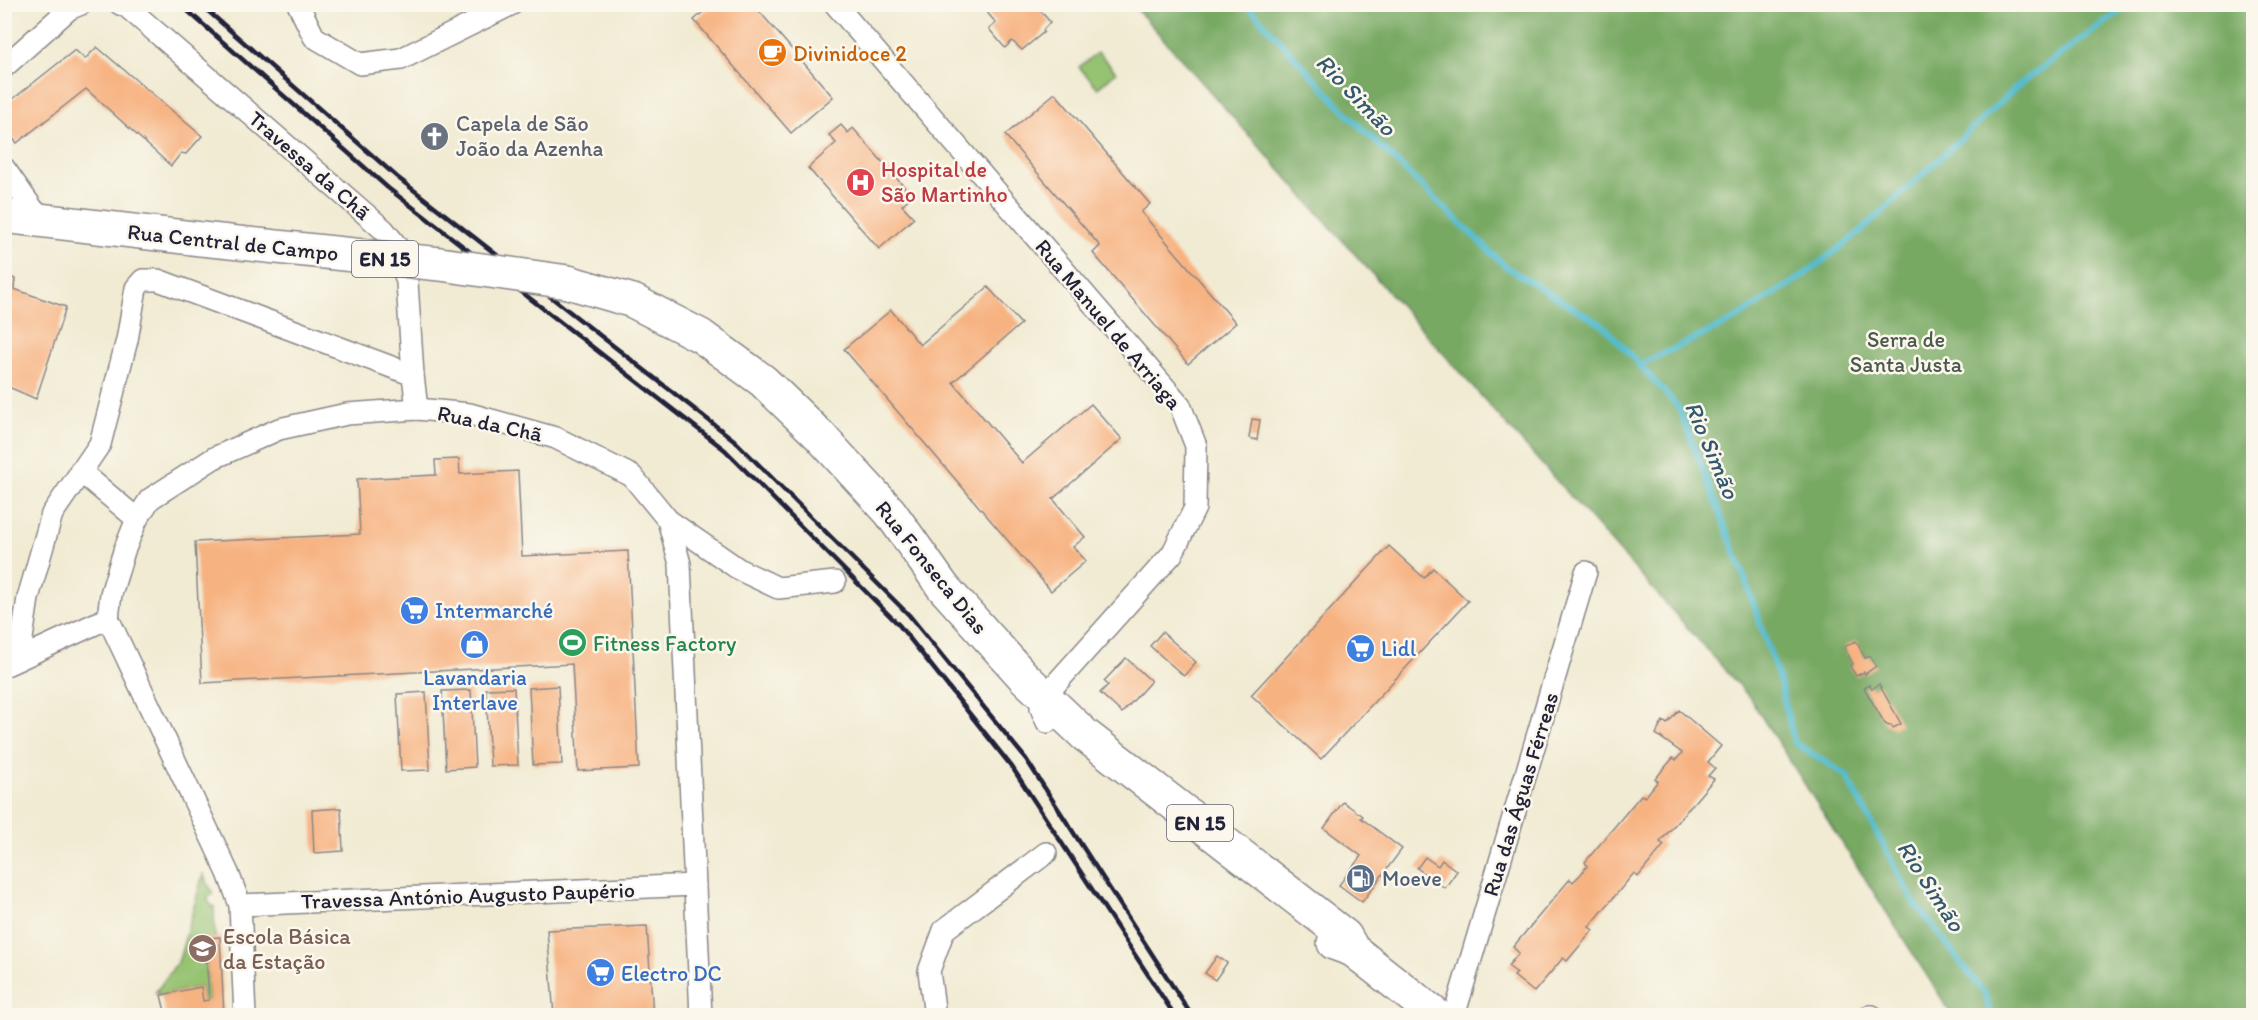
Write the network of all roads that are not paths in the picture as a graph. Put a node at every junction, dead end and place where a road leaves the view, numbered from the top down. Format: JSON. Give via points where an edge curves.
{"nodes":[{"id":1,"x":81,"y":4,"type":"edge"},
{"id":2,"x":120,"y":4,"type":"edge"},
{"id":3,"x":297,"y":4,"type":"edge"},
{"id":4,"x":512,"y":4,"type":"edge"},
{"id":5,"x":835,"y":4,"type":"edge"},
{"id":6,"x":4,"y":66,"type":"edge"},
{"id":7,"x":4,"y":168,"type":"edge"},
{"id":8,"x":4,"y":216,"type":"edge"},
{"id":9,"x":42,"y":222,"type":"junction"},
{"id":10,"x":568,"y":282,"type":"joint"},
{"id":11,"x":413,"y":375,"type":"junction"},
{"id":12,"x":417,"y":409,"type":"junction"},
{"id":13,"x":844,"y":464,"type":"junction"},
{"id":14,"x":80,"y":471,"type":"junction"},
{"id":15,"x":137,"y":519,"type":"junction"},
{"id":16,"x":668,"y":520,"type":"junction"},
{"id":17,"x":1586,"y":572,"type":"dead end"},
{"id":18,"x":835,"y":582,"type":"dead end"},
{"id":19,"x":108,"y":618,"type":"junction"},
{"id":20,"x":12,"y":663,"type":"edge"},
{"id":21,"x":1046,"y":710,"type":"junction"},
{"id":22,"x":1046,"y":853,"type":"dead end"},
{"id":23,"x":695,"y":885,"type":"junction"},
{"id":24,"x":240,"y":905,"type":"junction"},
{"id":25,"x":245,"y":1016,"type":"edge"},
{"id":26,"x":701,"y":1016,"type":"edge"},
{"id":27,"x":935,"y":1016,"type":"edge"},
{"id":28,"x":1437,"y":1016,"type":"edge"},
{"id":29,"x":1454,"y":1016,"type":"edge"}],
"edges":[{"from":1,"to":6,"type":"street","via":[[69,9]]},
{"from":2,"to":11,"type":"street","name":"Travessa da Chã","via":[[375,222],[396,245],[406,282]]},
{"from":3,"to":4,"type":"street","via":[[314,37],[360,64],[401,59]]},
{"from":5,"to":21,"type":"street","name":"Rua Manuel de Arriaga","via":[[1180,405],[1196,446],[1195,508],[1172,554]]},
{"from":7,"to":9,"type":"street"},
{"from":8,"to":9,"type":"main road","name":"Rua Central de Campo","number":"EN 15"},
{"from":9,"to":10,"type":"main road","name":"Rua Central de Campo","number":"EN 15","bridge":true,"via":[[440,264]]},
{"from":10,"to":13,"type":"main road","name":"Rua Fonseca Dias","number":"EN 15","via":[[633,301],[701,336],[763,381]]},
{"from":11,"to":12,"type":"street","name":"Rua da Chã"},
{"from":11,"to":14,"type":"street","via":[[158,280],[143,280],[136,288],[100,444]]},
{"from":12,"to":15,"type":"street","via":[[348,414],[279,429],[214,458],[150,499]]},
{"from":12,"to":16,"type":"street","name":"Rua da Chã","via":[[470,414],[556,438],[632,476]]},
{"from":13,"to":21,"type":"main road","name":"Rua Fonseca Dias","number":"EN 15","via":[[890,512],[943,587]]},
{"from":13,"to":21,"type":"main road","name":"Rua Fonseca Dias","number":"EN 15","via":[[943,611],[997,672]]},
{"from":14,"to":15,"type":"street"},
{"from":14,"to":20,"type":"street","via":[[52,514]]},
{"from":15,"to":19,"type":"street","via":[[114,583]]},
{"from":16,"to":18,"type":"street","name":"Rua da Chã","via":[[740,570],[777,588]]},
{"from":16,"to":23,"type":"street","via":[[680,564]]},
{"from":17,"to":29,"type":"street","name":"Rua das Águas Férreas"},
{"from":19,"to":20,"type":"street"},
{"from":19,"to":24,"type":"street"},
{"from":21,"to":28,"type":"main road","name":"Rua Fonseca Dias","number":"EN 15","via":[[1085,735],[1345,936],[1353,950]]},
{"from":22,"to":27,"type":"street","via":[[944,930],[929,971]]},
{"from":23,"to":24,"type":"street","name":"Travessa António Augusto Paupério"},
{"from":23,"to":26,"type":"street"},
{"from":24,"to":25,"type":"street"}]}
